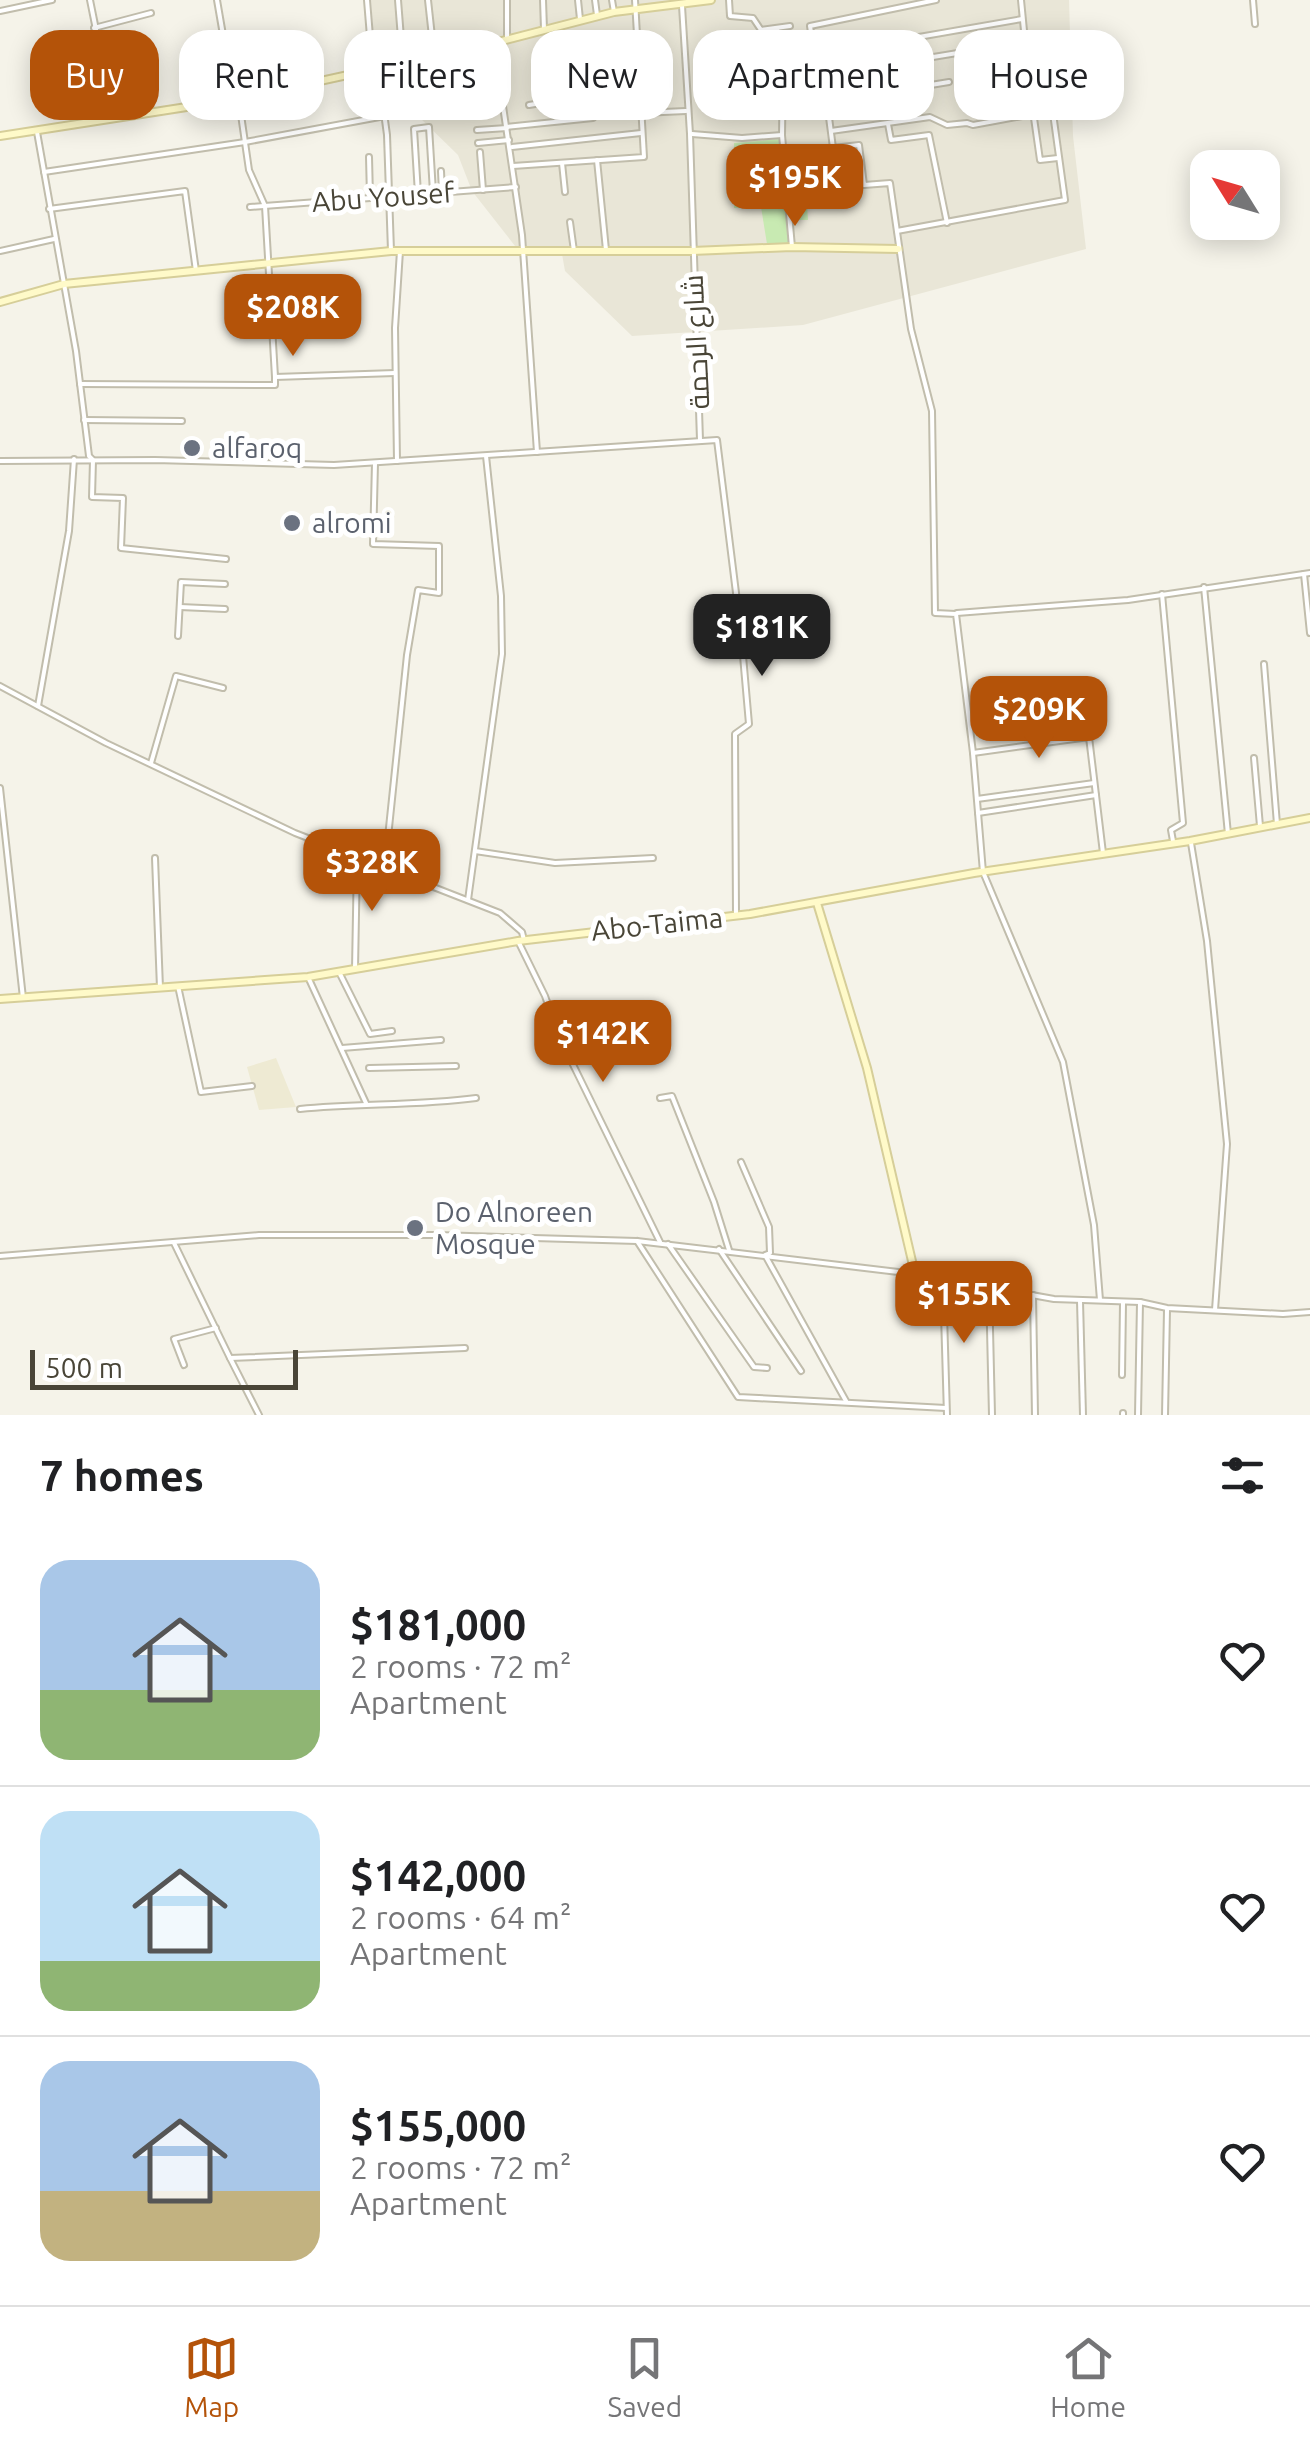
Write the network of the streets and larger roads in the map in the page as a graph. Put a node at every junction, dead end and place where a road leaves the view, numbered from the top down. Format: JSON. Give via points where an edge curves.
{"nodes":[{"id":1,"x":52,"y":0,"type":"edge"},
{"id":2,"x":90,"y":0,"type":"edge"},
{"id":3,"x":217,"y":0,"type":"edge"},
{"id":4,"x":368,"y":0,"type":"edge"},
{"id":5,"x":398,"y":0,"type":"edge"},
{"id":6,"x":428,"y":0,"type":"edge"},
{"id":7,"x":507,"y":0,"type":"edge"},
{"id":8,"x":543,"y":0,"type":"edge"},
{"id":9,"x":578,"y":0,"type":"edge"},
{"id":10,"x":595,"y":0,"type":"edge"},
{"id":11,"x":612,"y":0,"type":"edge"},
{"id":12,"x":711,"y":0,"type":"edge"},
{"id":13,"x":729,"y":0,"type":"edge"},
{"id":14,"x":936,"y":0,"type":"edge"},
{"id":15,"x":1021,"y":0,"type":"edge"},
{"id":16,"x":1253,"y":0,"type":"edge"},
{"id":17,"x":679,"y":2,"type":"edge"},
{"id":18,"x":635,"y":4,"type":"edge"},
{"id":19,"x":0,"y":11,"type":"edge"},
{"id":20,"x":614,"y":12,"type":"junction"},
{"id":21,"x":151,"y":13,"type":"dead end"},
{"id":22,"x":597,"y":15,"type":"junction"},
{"id":23,"x":580,"y":19,"type":"junction"},
{"id":24,"x":1023,"y":19,"type":"junction"},
{"id":25,"x":1255,"y":24,"type":"dead end"},
{"id":26,"x":790,"y":26,"type":"dead end"},
{"id":27,"x":94,"y":28,"type":"joint"},
{"id":28,"x":777,"y":28,"type":"junction"},
{"id":29,"x":544,"y":29,"type":"junction"},
{"id":30,"x":223,"y":30,"type":"edge"},
{"id":31,"x":370,"y":30,"type":"edge"},
{"id":32,"x":400,"y":30,"type":"edge"},
{"id":33,"x":431,"y":30,"type":"edge"},
{"id":34,"x":507,"y":30,"type":"edge"},
{"id":35,"x":636,"y":30,"type":"edge"},
{"id":36,"x":811,"y":30,"type":"edge"},
{"id":37,"x":1023,"y":30,"type":"edge"},
{"id":38,"x":934,"y":34,"type":"edge"},
{"id":39,"x":511,"y":39,"type":"edge"},
{"id":40,"x":949,"y":82,"type":"dead end"},
{"id":41,"x":934,"y":84,"type":"edge"},
{"id":42,"x":673,"y":111,"type":"edge"},
{"id":43,"x":686,"y":111,"type":"junction"},
{"id":44,"x":114,"y":120,"type":"edge"},
{"id":45,"x":241,"y":120,"type":"edge"},
{"id":46,"x":364,"y":120,"type":"edge"},
{"id":47,"x":385,"y":120,"type":"edge"},
{"id":48,"x":506,"y":120,"type":"edge"},
{"id":49,"x":576,"y":120,"type":"edge"},
{"id":50,"x":640,"y":120,"type":"edge"},
{"id":51,"x":829,"y":120,"type":"edge"},
{"id":52,"x":1000,"y":120,"type":"edge"},
{"id":53,"x":1034,"y":120,"type":"edge"},
{"id":54,"x":1054,"y":120,"type":"edge"},
{"id":55,"x":888,"y":124,"type":"junction"},
{"id":56,"x":507,"y":128,"type":"junction"},
{"id":57,"x":477,"y":130,"type":"dead end"},
{"id":58,"x":37,"y":132,"type":"junction"},
{"id":59,"x":641,"y":132,"type":"junction"},
{"id":60,"x":831,"y":132,"type":"junction"},
{"id":61,"x":690,"y":134,"type":"junction"},
{"id":62,"x":782,"y":134,"type":"junction"},
{"id":63,"x":0,"y":136,"type":"edge"},
{"id":64,"x":246,"y":142,"type":"junction"},
{"id":65,"x":478,"y":143,"type":"dead end"},
{"id":66,"x":509,"y":143,"type":"junction"},
{"id":67,"x":833,"y":148,"type":"junction"},
{"id":68,"x":480,"y":152,"type":"dead end"},
{"id":69,"x":784,"y":156,"type":"junction"},
{"id":70,"x":369,"y":157,"type":"dead end"},
{"id":71,"x":1058,"y":158,"type":"junction"},
{"id":72,"x":598,"y":160,"type":"junction"},
{"id":73,"x":562,"y":163,"type":"junction"},
{"id":74,"x":513,"y":166,"type":"junction"},
{"id":75,"x":440,"y":171,"type":"dead end"},
{"id":76,"x":43,"y":172,"type":"junction"},
{"id":77,"x":864,"y":185,"type":"junction"},
{"id":78,"x":516,"y":188,"type":"junction"},
{"id":79,"x":483,"y":190,"type":"junction"},
{"id":80,"x":788,"y":190,"type":"junction"},
{"id":81,"x":566,"y":192,"type":"dead end"},
{"id":82,"x":418,"y":194,"type":"junction"},
{"id":83,"x":433,"y":194,"type":"junction"},
{"id":84,"x":442,"y":194,"type":"junction"},
{"id":85,"x":390,"y":195,"type":"junction"},
{"id":86,"x":370,"y":197,"type":"junction"},
{"id":87,"x":264,"y":206,"type":"junction"},
{"id":88,"x":250,"y":207,"type":"dead end"},
{"id":89,"x":49,"y":208,"type":"junction"},
{"id":90,"x":570,"y":222,"type":"dead end"},
{"id":91,"x":947,"y":224,"type":"junction"},
{"id":92,"x":897,"y":230,"type":"junction"},
{"id":93,"x":54,"y":238,"type":"junction"},
{"id":94,"x":792,"y":247,"type":"junction"},
{"id":95,"x":524,"y":249,"type":"junction"},
{"id":96,"x":898,"y":249,"type":"junction"},
{"id":97,"x":606,"y":250,"type":"junction"},
{"id":98,"x":0,"y":251,"type":"edge"},
{"id":99,"x":396,"y":251,"type":"junction"},
{"id":100,"x":574,"y":251,"type":"junction"},
{"id":101,"x":692,"y":251,"type":"junction"},
{"id":102,"x":269,"y":262,"type":"junction"},
{"id":103,"x":196,"y":271,"type":"junction"},
{"id":104,"x":64,"y":284,"type":"junction"},
{"id":105,"x":0,"y":302,"type":"edge"},
{"id":106,"x":395,"y":372,"type":"junction"},
{"id":107,"x":275,"y":377,"type":"junction"},
{"id":108,"x":80,"y":384,"type":"junction"},
{"id":109,"x":84,"y":420,"type":"junction"},
{"id":110,"x":182,"y":421,"type":"dead end"},
{"id":111,"x":700,"y":440,"type":"junction"},
{"id":112,"x":537,"y":452,"type":"junction"},
{"id":113,"x":486,"y":456,"type":"junction"},
{"id":114,"x":74,"y":459,"type":"junction"},
{"id":115,"x":92,"y":460,"type":"junction"},
{"id":116,"x":397,"y":461,"type":"junction"},
{"id":117,"x":0,"y":462,"type":"edge"},
{"id":118,"x":375,"y":463,"type":"junction"},
{"id":119,"x":226,"y":559,"type":"dead end"},
{"id":120,"x":1307,"y":574,"type":"edge"},
{"id":121,"x":225,"y":584,"type":"dead end"},
{"id":122,"x":1204,"y":587,"type":"junction"},
{"id":123,"x":1162,"y":594,"type":"junction"},
{"id":124,"x":180,"y":607,"type":"junction"},
{"id":125,"x":225,"y":609,"type":"dead end"},
{"id":126,"x":956,"y":614,"type":"junction"},
{"id":127,"x":1310,"y":634,"type":"edge"},
{"id":128,"x":178,"y":636,"type":"dead end"},
{"id":129,"x":1264,"y":664,"type":"dead end"},
{"id":130,"x":0,"y":688,"type":"edge"},
{"id":131,"x":222,"y":688,"type":"dead end"},
{"id":132,"x":38,"y":707,"type":"junction"},
{"id":133,"x":974,"y":753,"type":"junction"},
{"id":134,"x":1254,"y":758,"type":"dead end"},
{"id":135,"x":150,"y":763,"type":"junction"},
{"id":136,"x":1094,"y":783,"type":"junction"},
{"id":137,"x":0,"y":788,"type":"edge"},
{"id":138,"x":1096,"y":795,"type":"junction"},
{"id":139,"x":977,"y":800,"type":"junction"},
{"id":140,"x":978,"y":813,"type":"junction"},
{"id":141,"x":1310,"y":818,"type":"edge"},
{"id":142,"x":1277,"y":824,"type":"junction"},
{"id":143,"x":1260,"y":826,"type":"junction"},
{"id":144,"x":1228,"y":834,"type":"junction"},
{"id":145,"x":1190,"y":842,"type":"junction"},
{"id":146,"x":1175,"y":844,"type":"junction"},
{"id":147,"x":475,"y":851,"type":"junction"},
{"id":148,"x":1102,"y":853,"type":"junction"},
{"id":149,"x":357,"y":857,"type":"junction"},
{"id":150,"x":155,"y":858,"type":"dead end"},
{"id":151,"x":653,"y":858,"type":"dead end"},
{"id":152,"x":385,"y":868,"type":"junction"},
{"id":153,"x":983,"y":872,"type":"junction"},
{"id":154,"x":468,"y":900,"type":"junction"},
{"id":155,"x":817,"y":903,"type":"junction"},
{"id":156,"x":736,"y":915,"type":"junction"},
{"id":157,"x":521,"y":940,"type":"junction"},
{"id":158,"x":355,"y":969,"type":"junction"},
{"id":159,"x":339,"y":972,"type":"junction"},
{"id":160,"x":308,"y":977,"type":"junction"},
{"id":161,"x":178,"y":986,"type":"junction"},
{"id":162,"x":160,"y":988,"type":"junction"},
{"id":163,"x":24,"y":998,"type":"junction"},
{"id":164,"x":0,"y":999,"type":"edge"},
{"id":165,"x":392,"y":1031,"type":"dead end"},
{"id":166,"x":441,"y":1040,"type":"dead end"},
{"id":167,"x":340,"y":1048,"type":"junction"},
{"id":168,"x":456,"y":1066,"type":"dead end"},
{"id":169,"x":369,"y":1068,"type":"dead end"},
{"id":170,"x":252,"y":1086,"type":"dead end"},
{"id":171,"x":476,"y":1098,"type":"dead end"},
{"id":172,"x":660,"y":1098,"type":"dead end"},
{"id":173,"x":366,"y":1103,"type":"junction"},
{"id":174,"x":300,"y":1109,"type":"dead end"},
{"id":175,"x":741,"y":1162,"type":"dead end"},
{"id":176,"x":637,"y":1241,"type":"junction"},
{"id":177,"x":660,"y":1242,"type":"junction"},
{"id":178,"x":174,"y":1244,"type":"junction"},
{"id":179,"x":668,"y":1244,"type":"junction"},
{"id":180,"x":719,"y":1249,"type":"junction"},
{"id":181,"x":728,"y":1250,"type":"junction"},
{"id":182,"x":765,"y":1255,"type":"junction"},
{"id":183,"x":0,"y":1256,"type":"edge"},
{"id":184,"x":915,"y":1274,"type":"junction"},
{"id":185,"x":944,"y":1279,"type":"junction"},
{"id":186,"x":990,"y":1286,"type":"junction"},
{"id":187,"x":1032,"y":1294,"type":"junction"},
{"id":188,"x":1100,"y":1300,"type":"junction"},
{"id":189,"x":1080,"y":1302,"type":"junction"},
{"id":190,"x":1123,"y":1302,"type":"junction"},
{"id":191,"x":1140,"y":1302,"type":"junction"},
{"id":192,"x":1166,"y":1308,"type":"junction"},
{"id":193,"x":1215,"y":1310,"type":"junction"},
{"id":194,"x":1310,"y":1312,"type":"edge"},
{"id":195,"x":216,"y":1328,"type":"junction"},
{"id":196,"x":464,"y":1348,"type":"dead end"},
{"id":197,"x":230,"y":1358,"type":"junction"},
{"id":198,"x":184,"y":1365,"type":"dead end"},
{"id":199,"x":767,"y":1368,"type":"dead end"},
{"id":200,"x":801,"y":1371,"type":"dead end"},
{"id":201,"x":1122,"y":1376,"type":"dead end"},
{"id":202,"x":846,"y":1402,"type":"junction"},
{"id":203,"x":946,"y":1408,"type":"junction"},
{"id":204,"x":258,"y":1415,"type":"edge"},
{"id":205,"x":947,"y":1415,"type":"edge"},
{"id":206,"x":992,"y":1415,"type":"edge"},
{"id":207,"x":1035,"y":1415,"type":"edge"},
{"id":208,"x":1083,"y":1415,"type":"edge"},
{"id":209,"x":1138,"y":1415,"type":"edge"},
{"id":210,"x":1165,"y":1415,"type":"edge"}],
"edges":[{"from":1,"to":19,"type":"street"},
{"from":2,"to":27,"type":"street"},
{"from":3,"to":30,"type":"street"},
{"from":4,"to":31,"type":"street"},
{"from":5,"to":32,"type":"street"},
{"from":6,"to":33,"type":"street"},
{"from":7,"to":34,"type":"street"},
{"from":8,"to":29,"type":"street"},
{"from":9,"to":23,"type":"street"},
{"from":10,"to":22,"type":"street"},
{"from":11,"to":20,"type":"street"},
{"from":12,"to":17,"type":"street"},
{"from":13,"to":28,"type":"street","via":[[730,16],[753,18],[761,30]]},
{"from":14,"to":36,"type":"street"},
{"from":15,"to":24,"type":"street"},
{"from":16,"to":25,"type":"street"},
{"from":17,"to":18,"type":"street"},
{"from":17,"to":43,"type":"street","name":"شارع الرحمة"},
{"from":18,"to":20,"type":"street"},
{"from":18,"to":35,"type":"street"},
{"from":20,"to":22,"type":"street"},
{"from":21,"to":27,"type":"street"},
{"from":22,"to":23,"type":"street"},
{"from":23,"to":29,"type":"street"},
{"from":24,"to":37,"type":"street"},
{"from":24,"to":38,"type":"street"},
{"from":26,"to":28,"type":"street"},
{"from":28,"to":62,"type":"street","via":[[784,69]]},
{"from":29,"to":39,"type":"street"},
{"from":40,"to":41,"type":"street"},
{"from":42,"to":43,"type":"street"},
{"from":43,"to":61,"type":"street","name":"شارع الرحمة"},
{"from":44,"to":58,"type":"street"},
{"from":45,"to":64,"type":"street"},
{"from":46,"to":64,"type":"street"},
{"from":47,"to":85,"type":"street"},
{"from":48,"to":56,"type":"street"},
{"from":49,"to":56,"type":"street"},
{"from":50,"to":59,"type":"street"},
{"from":51,"to":60,"type":"street"},
{"from":52,"to":55,"type":"street","via":[[947,125],[930,117]]},
{"from":53,"to":71,"type":"street","via":[[1040,160]]},
{"from":54,"to":71,"type":"street"},
{"from":55,"to":60,"type":"street"},
{"from":55,"to":91,"type":"street","via":[[892,140],[929,135]]},
{"from":56,"to":57,"type":"street"},
{"from":56,"to":66,"type":"street"},
{"from":58,"to":63,"type":"street"},
{"from":58,"to":76,"type":"street"},
{"from":59,"to":66,"type":"street"},
{"from":59,"to":72,"type":"street","via":[[644,156]]},
{"from":60,"to":67,"type":"street"},
{"from":61,"to":62,"type":"street"},
{"from":61,"to":101,"type":"street","name":"شارع الرحمة"},
{"from":62,"to":69,"type":"street"},
{"from":64,"to":76,"type":"street"},
{"from":64,"to":87,"type":"street"},
{"from":65,"to":66,"type":"street"},
{"from":66,"to":74,"type":"street"},
{"from":67,"to":69,"type":"street"},
{"from":67,"to":77,"type":"street","via":[[859,145]]},
{"from":68,"to":79,"type":"street"},
{"from":69,"to":80,"type":"street"},
{"from":70,"to":86,"type":"street"},
{"from":71,"to":91,"type":"street","via":[[1065,200]]},
{"from":72,"to":73,"type":"street"},
{"from":72,"to":97,"type":"street"},
{"from":73,"to":74,"type":"street"},
{"from":73,"to":81,"type":"street"},
{"from":74,"to":78,"type":"street"},
{"from":75,"to":84,"type":"street"},
{"from":76,"to":89,"type":"street"},
{"from":77,"to":80,"type":"street"},
{"from":77,"to":92,"type":"street","via":[[890,183]]},
{"from":78,"to":79,"type":"street","name":"Abu Yousef"},
{"from":78,"to":95,"type":"street"},
{"from":79,"to":84,"type":"street","name":"Abu Yousef"},
{"from":80,"to":94,"type":"street"},
{"from":82,"to":83,"type":"street","name":"Abu Yousef"},
{"from":82,"to":83,"type":"street","via":[[414,129],[429,127]]},
{"from":82,"to":85,"type":"street","name":"Abu Yousef"},
{"from":83,"to":84,"type":"street","name":"Abu Yousef"},
{"from":85,"to":86,"type":"street","name":"Abu Yousef"},
{"from":85,"to":99,"type":"street"},
{"from":86,"to":87,"type":"street","name":"Abu Yousef"},
{"from":87,"to":88,"type":"street","name":"Abu Yousef"},
{"from":87,"to":102,"type":"street"},
{"from":89,"to":93,"type":"street"},
{"from":89,"to":103,"type":"street","via":[[185,190]]},
{"from":90,"to":100,"type":"street"},
{"from":91,"to":92,"type":"street"},
{"from":92,"to":96,"type":"street"},
{"from":93,"to":98,"type":"street"},
{"from":93,"to":104,"type":"street"},
{"from":94,"to":96,"type":"street"},
{"from":94,"to":101,"type":"street"},
{"from":95,"to":99,"type":"street"},
{"from":95,"to":100,"type":"street"},
{"from":95,"to":112,"type":"street"},
{"from":96,"to":126,"type":"street","via":[[932,411],[935,613]]},
{"from":97,"to":100,"type":"street"},
{"from":97,"to":101,"type":"street"},
{"from":99,"to":102,"type":"street"},
{"from":99,"to":106,"type":"street"},
{"from":101,"to":111,"type":"street","name":"شارع الرحمة"},
{"from":102,"to":103,"type":"street"},
{"from":102,"to":107,"type":"street"},
{"from":103,"to":104,"type":"street"},
{"from":104,"to":105,"type":"street"},
{"from":104,"to":108,"type":"street"},
{"from":106,"to":107,"type":"street"},
{"from":106,"to":116,"type":"street"},
{"from":107,"to":108,"type":"street","via":[[271,385]]},
{"from":108,"to":109,"type":"street"},
{"from":109,"to":110,"type":"street"},
{"from":109,"to":115,"type":"street"},
{"from":111,"to":112,"type":"street"},
{"from":111,"to":156,"type":"street","via":[[717,440],[747,703],[748,724],[736,734]]},
{"from":112,"to":113,"type":"street"},
{"from":113,"to":116,"type":"street"},
{"from":113,"to":147,"type":"street","via":[[502,654]]},
{"from":114,"to":115,"type":"street"},
{"from":114,"to":117,"type":"street"},
{"from":114,"to":132,"type":"street","via":[[69,531]]},
{"from":115,"to":118,"type":"street"},
{"from":115,"to":119,"type":"street","via":[[92,497],[123,498],[121,548]]},
{"from":116,"to":118,"type":"street"},
{"from":118,"to":152,"type":"street","via":[[373,544],[439,546],[439,593],[418,590]]},
{"from":120,"to":122,"type":"street"},
{"from":120,"to":127,"type":"street"},
{"from":121,"to":124,"type":"street","via":[[181,582]]},
{"from":122,"to":123,"type":"street"},
{"from":122,"to":144,"type":"street"},
{"from":123,"to":126,"type":"street"},
{"from":123,"to":146,"type":"street","via":[[1183,822],[1171,830]]},
{"from":124,"to":125,"type":"street"},
{"from":124,"to":128,"type":"street"},
{"from":126,"to":133,"type":"street"},
{"from":129,"to":142,"type":"street"},
{"from":130,"to":132,"type":"street"},
{"from":131,"to":135,"type":"street","via":[[176,676]]},
{"from":132,"to":135,"type":"street"},
{"from":133,"to":136,"type":"street","via":[[1089,737]]},
{"from":133,"to":139,"type":"street"},
{"from":134,"to":143,"type":"street"},
{"from":135,"to":149,"type":"street"},
{"from":136,"to":138,"type":"street"},
{"from":136,"to":139,"type":"street"},
{"from":137,"to":163,"type":"street"},
{"from":138,"to":140,"type":"street"},
{"from":138,"to":148,"type":"street"},
{"from":139,"to":140,"type":"street"},
{"from":140,"to":153,"type":"street"},
{"from":141,"to":142,"type":"street","name":"Abo-Taima"},
{"from":142,"to":143,"type":"street","name":"Abo-Taima"},
{"from":143,"to":144,"type":"street","name":"Abo-Taima"},
{"from":144,"to":145,"type":"street","name":"Abo-Taima"},
{"from":145,"to":146,"type":"street","name":"Abo-Taima"},
{"from":145,"to":193,"type":"street","via":[[1227,1144]]},
{"from":146,"to":148,"type":"street","name":"Abo-Taima"},
{"from":147,"to":151,"type":"street","via":[[555,863]]},
{"from":147,"to":154,"type":"street"},
{"from":148,"to":153,"type":"street","name":"Abo-Taima"},
{"from":149,"to":152,"type":"street"},
{"from":149,"to":158,"type":"street"},
{"from":150,"to":162,"type":"street"},
{"from":152,"to":154,"type":"street"},
{"from":153,"to":155,"type":"street","name":"Abo-Taima"},
{"from":153,"to":188,"type":"street","via":[[1063,1062],[1094,1226]]},
{"from":154,"to":157,"type":"street","via":[[500,913],[522,932]]},
{"from":155,"to":156,"type":"street","name":"Abo-Taima"},
{"from":155,"to":184,"type":"street","via":[[867,1068]]},
{"from":156,"to":157,"type":"street","name":"Abo-Taima"},
{"from":157,"to":158,"type":"street","name":"Abo-Taima"},
{"from":157,"to":177,"type":"street","via":[[559,1036]]},
{"from":158,"to":159,"type":"street","name":"Abo-Taima"},
{"from":159,"to":160,"type":"street","name":"Abo-Taima"},
{"from":159,"to":165,"type":"street","via":[[370,1034]]},
{"from":160,"to":161,"type":"street","name":"Abo-Taima"},
{"from":160,"to":167,"type":"street"},
{"from":161,"to":162,"type":"street","name":"Abo-Taima"},
{"from":161,"to":170,"type":"street","via":[[201,1092]]},
{"from":162,"to":163,"type":"street","name":"Abo-Taima"},
{"from":163,"to":164,"type":"street","name":"Abo-Taima"},
{"from":166,"to":167,"type":"street"},
{"from":167,"to":173,"type":"street"},
{"from":168,"to":169,"type":"street"},
{"from":171,"to":173,"type":"street"},
{"from":172,"to":181,"type":"street","via":[[672,1096]]},
{"from":173,"to":174,"type":"street"},
{"from":175,"to":182,"type":"street","via":[[770,1227]]},
{"from":176,"to":177,"type":"street"},
{"from":176,"to":178,"type":"street","via":[[326,1234]]},
{"from":176,"to":202,"type":"street","via":[[738,1397]]},
{"from":177,"to":179,"type":"street"},
{"from":178,"to":183,"type":"street"},
{"from":178,"to":195,"type":"street"},
{"from":179,"to":180,"type":"street"},
{"from":179,"to":199,"type":"street","via":[[754,1367]]},
{"from":180,"to":181,"type":"street"},
{"from":180,"to":200,"type":"street"},
{"from":181,"to":182,"type":"street"},
{"from":182,"to":184,"type":"street"},
{"from":182,"to":202,"type":"street"},
{"from":184,"to":185,"type":"street"},
{"from":185,"to":186,"type":"street"},
{"from":185,"to":203,"type":"street"},
{"from":186,"to":187,"type":"street"},
{"from":186,"to":206,"type":"street"},
{"from":187,"to":189,"type":"street"},
{"from":187,"to":207,"type":"street"},
{"from":188,"to":189,"type":"street"},
{"from":188,"to":190,"type":"street"},
{"from":189,"to":208,"type":"street"},
{"from":190,"to":191,"type":"street"},
{"from":190,"to":201,"type":"street"},
{"from":191,"to":192,"type":"street"},
{"from":191,"to":209,"type":"street"},
{"from":192,"to":193,"type":"street"},
{"from":192,"to":210,"type":"street"},
{"from":193,"to":194,"type":"street"},
{"from":195,"to":197,"type":"street"},
{"from":195,"to":198,"type":"street","via":[[174,1340]]},
{"from":196,"to":197,"type":"street"},
{"from":197,"to":204,"type":"street"},
{"from":202,"to":203,"type":"street"},
{"from":203,"to":205,"type":"street"}]}
